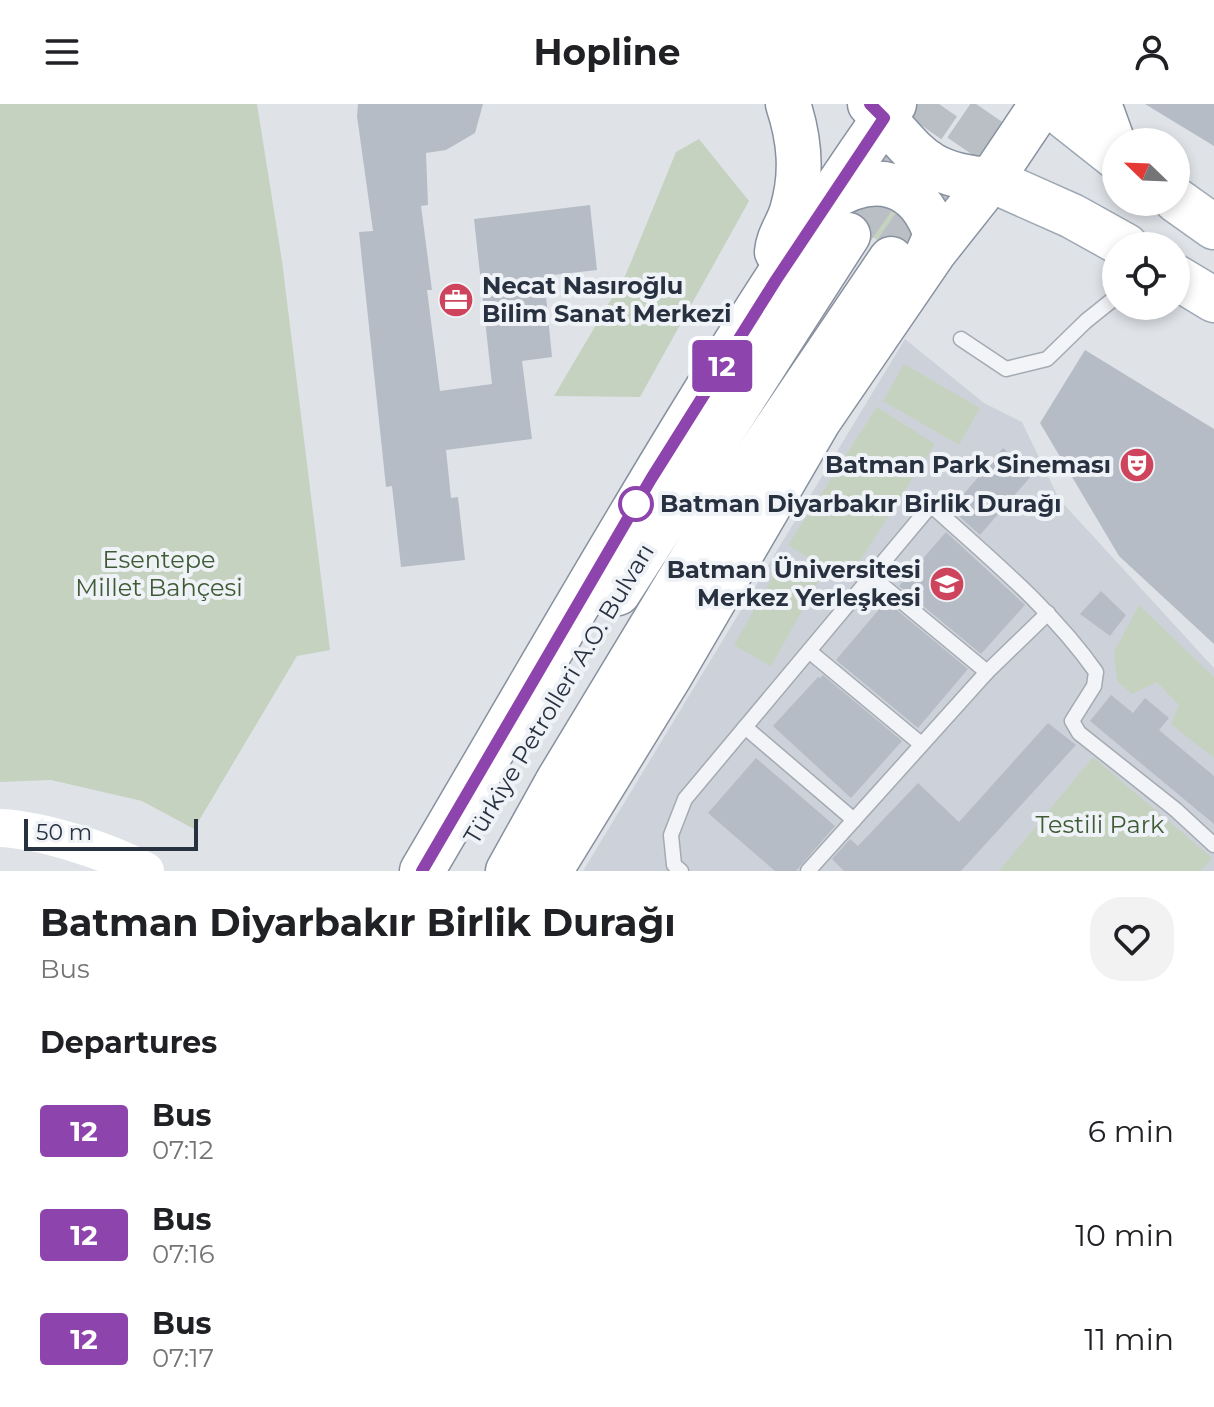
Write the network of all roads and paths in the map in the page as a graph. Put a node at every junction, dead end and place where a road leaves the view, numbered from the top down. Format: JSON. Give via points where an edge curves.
{"nodes":[{"id":1,"x":788,"y":104,"type":"edge"},
{"id":2,"x":1042,"y":104,"type":"edge"},
{"id":3,"x":1049,"y":104,"type":"edge"},
{"id":4,"x":1099,"y":104,"type":"edge"},
{"id":5,"x":883,"y":109,"type":"edge"},
{"id":6,"x":1108,"y":128,"type":"edge"},
{"id":7,"x":1102,"y":146,"type":"edge"},
{"id":8,"x":991,"y":180,"type":"junction"},
{"id":9,"x":1190,"y":203,"type":"edge"},
{"id":10,"x":1214,"y":207,"type":"edge"},
{"id":11,"x":1190,"y":210,"type":"edge"},
{"id":12,"x":1072,"y":216,"type":"junction"},
{"id":13,"x":838,"y":218,"type":"junction"},
{"id":14,"x":959,"y":220,"type":"junction"},
{"id":15,"x":1214,"y":227,"type":"edge"},
{"id":16,"x":1102,"y":233,"type":"edge"},
{"id":17,"x":903,"y":270,"type":"junction"},
{"id":18,"x":776,"y":280,"type":"junction"},
{"id":19,"x":1190,"y":285,"type":"edge"},
{"id":20,"x":1214,"y":300,"type":"edge"},
{"id":21,"x":1102,"y":308,"type":"edge"},
{"id":22,"x":961,"y":339,"type":"dead end"},
{"id":23,"x":871,"y":576,"type":"junction"},
{"id":24,"x":1048,"y":613,"type":"junction"},
{"id":25,"x":809,"y":651,"type":"junction"},
{"id":26,"x":987,"y":672,"type":"junction"},
{"id":27,"x":745,"y":727,"type":"junction"},
{"id":28,"x":921,"y":744,"type":"junction"},
{"id":29,"x":854,"y":820,"type":"junction"},
{"id":30,"x":0,"y":828,"type":"edge"},
{"id":31,"x":1214,"y":845,"type":"edge"},
{"id":32,"x":674,"y":869,"type":"edge"},
{"id":33,"x":145,"y":871,"type":"edge"},
{"id":34,"x":422,"y":871,"type":"edge"},
{"id":35,"x":453,"y":871,"type":"edge"},
{"id":36,"x":508,"y":871,"type":"edge"},
{"id":37,"x":550,"y":871,"type":"edge"},
{"id":38,"x":808,"y":871,"type":"edge"}],
"edges":[{"from":1,"to":18,"type":"main road","via":[[800,152],[798,182],[778,245]]},
{"from":2,"to":8,"type":"main road","name":"Türkiye Petrolleri A.O. Bulvarı"},
{"from":3,"to":7,"type":"main road"},
{"from":4,"to":6,"type":"main road"},
{"from":5,"to":8,"type":"main road","via":[[906,145],[935,168],[962,178]]},
{"from":5,"to":13,"type":"main road","name":"Türkiye Petrolleri A.O. Bulvarı"},
{"from":8,"to":12,"type":"main road"},
{"from":8,"to":14,"type":"main road","name":"Türkiye Petrolleri A.O. Bulvarı"},
{"from":9,"to":10,"type":"street"},
{"from":11,"to":15,"type":"main road"},
{"from":12,"to":14,"type":"main road","via":[[1005,212]]},
{"from":12,"to":16,"type":"main road"},
{"from":13,"to":17,"type":"main road","via":[[843,191],[863,183],[883,183],[918,200],[936,235]]},
{"from":13,"to":18,"type":"main road","name":"Türkiye Petrolleri A.O. Bulvarı"},
{"from":13,"to":35,"type":"main road","name":"Türkiye Petrolleri A.O. Bulvarı","via":[[693,472],[538,719]]},
{"from":14,"to":17,"type":"main road","name":"Türkiye Petrolleri A.O. Bulvarı"},
{"from":17,"to":36,"type":"main road","name":"Türkiye Petrolleri A.O. Bulvarı","via":[[726,503]]},
{"from":17,"to":37,"type":"main road","name":"Türkiye Petrolleri A.O. Bulvarı","via":[[671,674]]},
{"from":18,"to":34,"type":"main road","name":"Türkiye Petrolleri A.O. Bulvarı","via":[[651,479]]},
{"from":19,"to":20,"type":"main road"},
{"from":21,"to":22,"type":"lane","via":[[1047,359],[1006,369]]},
{"from":23,"to":24,"type":"lane","via":[[931,505]]},
{"from":23,"to":25,"type":"lane"},
{"from":23,"to":26,"type":"lane"},
{"from":24,"to":26,"type":"lane"},
{"from":24,"to":31,"type":"lane","via":[[1096,672],[1094,686],[1072,721],[1079,733]]},
{"from":25,"to":27,"type":"lane"},
{"from":25,"to":28,"type":"lane"},
{"from":26,"to":28,"type":"lane"},
{"from":27,"to":29,"type":"lane"},
{"from":27,"to":32,"type":"lane","via":[[685,799],[671,835]]},
{"from":28,"to":29,"type":"lane"},
{"from":29,"to":38,"type":"lane"},
{"from":30,"to":33,"type":"street","via":[[26,829]]}]}
